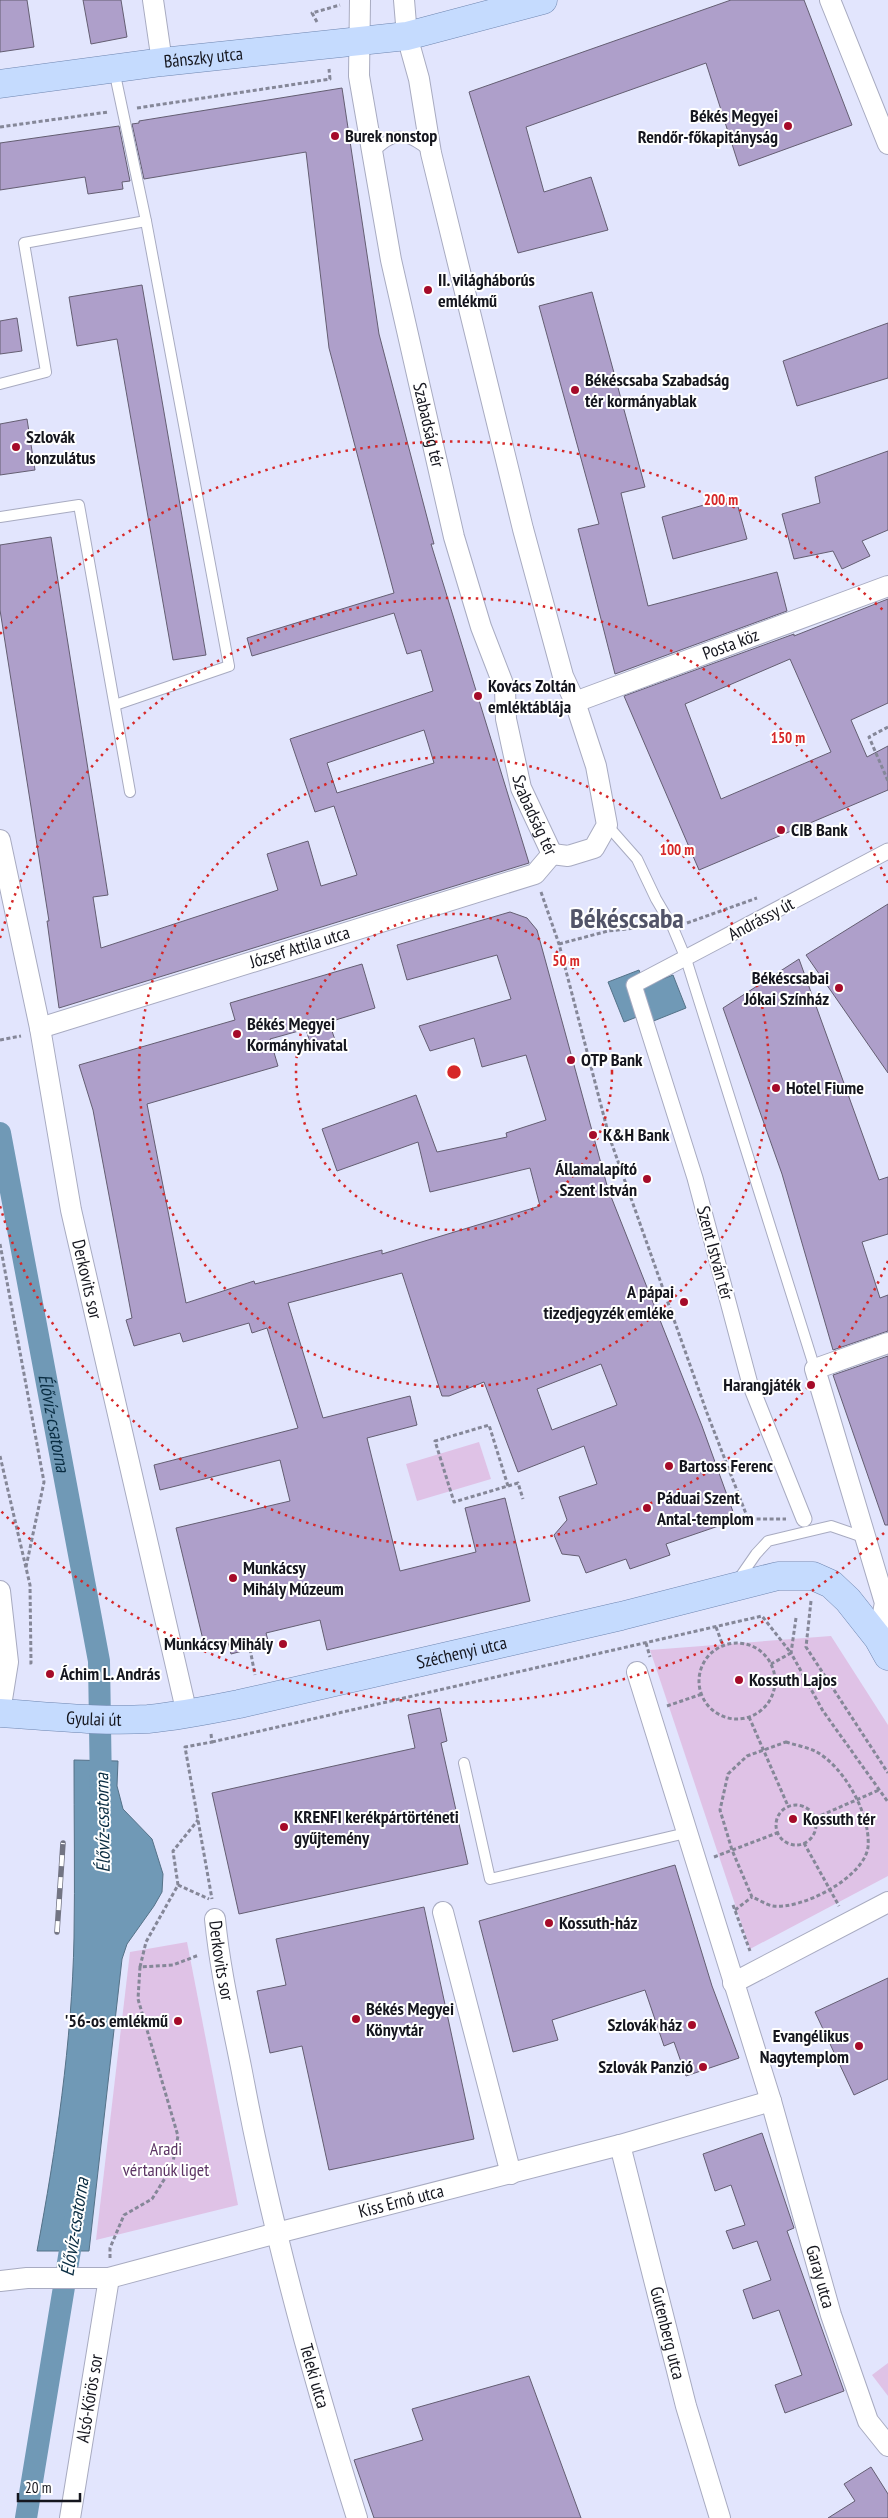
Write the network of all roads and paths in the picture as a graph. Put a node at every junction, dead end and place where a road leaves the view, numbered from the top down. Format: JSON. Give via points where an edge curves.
{"nodes":[{"id":1,"x":152,"y":0,"type":"edge"},
{"id":2,"x":360,"y":0,"type":"edge"},
{"id":3,"x":404,"y":0,"type":"edge"},
{"id":4,"x":543,"y":0,"type":"edge"},
{"id":5,"x":830,"y":0,"type":"edge"},
{"id":6,"x":407,"y":36,"type":"junction"},
{"id":7,"x":360,"y":42,"type":"junction"},
{"id":8,"x":162,"y":62,"type":"junction"},
{"id":9,"x":114,"y":69,"type":"junction"},
{"id":10,"x":330,"y":79,"type":"dead end"},
{"id":11,"x":0,"y":84,"type":"edge"},
{"id":12,"x":122,"y":110,"type":"junction"},
{"id":13,"x":0,"y":127,"type":"edge"},
{"id":14,"x":888,"y":144,"type":"edge"},
{"id":15,"x":431,"y":153,"type":"junction"},
{"id":16,"x":372,"y":154,"type":"junction"},
{"id":17,"x":146,"y":221,"type":"junction"},
{"id":18,"x":0,"y":384,"type":"edge"},
{"id":19,"x":0,"y":517,"type":"edge"},
{"id":20,"x":888,"y":586,"type":"edge"},
{"id":21,"x":575,"y":702,"type":"junction"},
{"id":22,"x":114,"y":705,"type":"junction"},
{"id":23,"x":888,"y":727,"type":"edge"},
{"id":24,"x":888,"y":781,"type":"edge"},
{"id":25,"x":130,"y":792,"type":"dead end"},
{"id":26,"x":607,"y":825,"type":"junction"},
{"id":27,"x":0,"y":840,"type":"edge"},
{"id":28,"x":888,"y":851,"type":"edge"},
{"id":29,"x":552,"y":854,"type":"junction"},
{"id":30,"x":762,"y":896,"type":"dead end"},
{"id":31,"x":673,"y":928,"type":"junction"},
{"id":32,"x":686,"y":959,"type":"junction"},
{"id":33,"x":634,"y":985,"type":"joint"},
{"id":34,"x":40,"y":1028,"type":"junction"},
{"id":35,"x":0,"y":1244,"type":"edge"},
{"id":36,"x":888,"y":1344,"type":"edge"},
{"id":37,"x":814,"y":1369,"type":"junction"},
{"id":38,"x":0,"y":1456,"type":"edge"},
{"id":39,"x":508,"y":1486,"type":"junction"},
{"id":40,"x":523,"y":1499,"type":"dead end"},
{"id":41,"x":804,"y":1519,"type":"joint"},
{"id":42,"x":866,"y":1538,"type":"junction"},
{"id":43,"x":26,"y":1567,"type":"junction"},
{"id":44,"x":813,"y":1576,"type":"junction"},
{"id":45,"x":734,"y":1587,"type":"junction"},
{"id":46,"x":0,"y":1592,"type":"edge"},
{"id":47,"x":796,"y":1618,"type":"dead end"},
{"id":48,"x":716,"y":1627,"type":"junction"},
{"id":49,"x":724,"y":1646,"type":"junction"},
{"id":50,"x":883,"y":1647,"type":"edge"},
{"id":51,"x":791,"y":1653,"type":"junction"},
{"id":52,"x":8,"y":1662,"type":"junction"},
{"id":53,"x":771,"y":1664,"type":"junction"},
{"id":54,"x":637,"y":1672,"type":"dead end"},
{"id":55,"x":702,"y":1694,"type":"junction"},
{"id":56,"x":649,"y":1711,"type":"junction"},
{"id":57,"x":197,"y":1712,"type":"junction"},
{"id":58,"x":0,"y":1713,"type":"edge"},
{"id":59,"x":749,"y":1717,"type":"junction"},
{"id":60,"x":212,"y":1742,"type":"junction"},
{"id":61,"x":762,"y":1749,"type":"junction"},
{"id":62,"x":464,"y":1763,"type":"dead end"},
{"id":63,"x":888,"y":1773,"type":"edge"},
{"id":64,"x":880,"y":1790,"type":"junction"},
{"id":65,"x":857,"y":1799,"type":"junction"},
{"id":66,"x":888,"y":1802,"type":"edge"},
{"id":67,"x":788,"y":1806,"type":"junction"},
{"id":68,"x":815,"y":1818,"type":"junction"},
{"id":69,"x":198,"y":1820,"type":"junction"},
{"id":70,"x":686,"y":1833,"type":"junction"},
{"id":71,"x":777,"y":1833,"type":"junction"},
{"id":72,"x":804,"y":1843,"type":"junction"},
{"id":73,"x":732,"y":1850,"type":"junction"},
{"id":74,"x":696,"y":1864,"type":"junction"},
{"id":75,"x":178,"y":1885,"type":"junction"},
{"id":76,"x":830,"y":1890,"type":"junction"},
{"id":77,"x":888,"y":1902,"type":"edge"},
{"id":78,"x":214,"y":1910,"type":"junction"},
{"id":79,"x":443,"y":1912,"type":"dead end"},
{"id":80,"x":849,"y":1922,"type":"junction"},
{"id":81,"x":218,"y":1947,"type":"junction"},
{"id":82,"x":140,"y":1967,"type":"junction"},
{"id":83,"x":733,"y":1983,"type":"junction"},
{"id":84,"x":771,"y":2101,"type":"junction"},
{"id":85,"x":620,"y":2145,"type":"junction"},
{"id":86,"x":512,"y":2174,"type":"junction"},
{"id":87,"x":277,"y":2233,"type":"junction"},
{"id":88,"x":109,"y":2278,"type":"junction"},
{"id":89,"x":0,"y":2281,"type":"edge"},
{"id":90,"x":888,"y":2446,"type":"edge"},
{"id":91,"x":70,"y":2518,"type":"edge"},
{"id":92,"x":356,"y":2518,"type":"edge"},
{"id":93,"x":720,"y":2518,"type":"edge"}],
"edges":[{"from":1,"to":8,"type":"street"},
{"from":2,"to":7,"type":"street","name":"Szabadság tér"},
{"from":3,"to":6,"type":"street"},
{"from":4,"to":6,"type":"main road","name":"Bánszky utca"},
{"from":5,"to":14,"type":"street"},
{"from":6,"to":7,"type":"main road","name":"Bánszky utca"},
{"from":6,"to":15,"type":"street","via":[[419,79]]},
{"from":7,"to":8,"type":"main road","name":"Bánszky utca"},
{"from":7,"to":16,"type":"street","name":"Szabadság tér","via":[[359,76]]},
{"from":8,"to":9,"type":"main road","name":"Bánszky utca"},
{"from":9,"to":11,"type":"main road","name":"Bánszky utca"},
{"from":9,"to":12,"type":"lane"},
{"from":10,"to":12,"type":"path"},
{"from":12,"to":13,"type":"path"},
{"from":12,"to":17,"type":"lane"},
{"from":15,"to":16,"type":"lane","via":[[415,140],[399,136],[385,140]]},
{"from":15,"to":21,"type":"street","via":[[522,529],[563,676]]},
{"from":16,"to":29,"type":"street","name":"Szabadság tér","via":[[391,260],[454,537],[504,689],[506,719],[521,788]]},
{"from":17,"to":18,"type":"lane","via":[[24,243],[46,372]]},
{"from":17,"to":22,"type":"lane","via":[[229,666]]},
{"from":19,"to":22,"type":"lane","via":[[79,505]]},
{"from":20,"to":21,"type":"street","name":"Posta köz"},
{"from":21,"to":26,"type":"street","via":[[596,766]]},
{"from":22,"to":25,"type":"lane"},
{"from":23,"to":24,"type":"path","via":[[869,737]]},
{"from":26,"to":29,"type":"street","name":"Szabadság tér","via":[[594,848],[568,856]]},
{"from":26,"to":31,"type":"lane","via":[[637,860]]},
{"from":27,"to":34,"type":"street","name":"Derkovits sor"},
{"from":28,"to":32,"type":"street","name":"Andrássy út"},
{"from":29,"to":34,"type":"street","name":"József Attila utca","via":[[535,874]]},
{"from":30,"to":31,"type":"path"},
{"from":31,"to":32,"type":"lane"},
{"from":31,"to":41,"type":"path","via":[[648,926],[608,931],[559,944],[609,1136],[748,1519]]},
{"from":32,"to":33,"type":"street","name":"Andrássy út"},
{"from":32,"to":37,"type":"lane"},
{"from":33,"to":41,"type":"street","name":"Szent István tér","via":[[695,1178],[750,1384]]},
{"from":34,"to":57,"type":"street","name":"Derkovits sor","via":[[71,1210]]},
{"from":35,"to":43,"type":"path","via":[[44,1482]]},
{"from":36,"to":37,"type":"street"},
{"from":37,"to":42,"type":"street"},
{"from":38,"to":43,"type":"path"},
{"from":39,"to":39,"type":"path","via":[[454,1502],[435,1441],[489,1425]]},
{"from":39,"to":40,"type":"path","via":[[518,1483]]},
{"from":42,"to":45,"type":"lane","via":[[831,1526],[768,1541]]},
{"from":42,"to":50,"type":"street","via":[[885,1602]]},
{"from":43,"to":52,"type":"path","via":[[30,1586],[31,1663]]},
{"from":44,"to":45,"type":"main road","via":[[778,1576]]},
{"from":44,"to":50,"type":"main road","via":[[831,1584],[848,1600]]},
{"from":44,"to":63,"type":"path","via":[[806,1647]]},
{"from":45,"to":57,"type":"main road","name":"Széchenyi utca","via":[[621,1616]]},
{"from":46,"to":52,"type":"street"},
{"from":47,"to":51,"type":"path"},
{"from":48,"to":49,"type":"path"},
{"from":48,"to":51,"type":"path","via":[[762,1616]]},
{"from":48,"to":60,"type":"path"},
{"from":49,"to":53,"type":"path","via":[[748,1644],[759,1650]]},
{"from":49,"to":55,"type":"path","via":[[704,1663],[700,1675]]},
{"from":51,"to":53,"type":"path"},
{"from":51,"to":64,"type":"path","via":[[823,1711]]},
{"from":52,"to":58,"type":"street"},
{"from":53,"to":59,"type":"path","via":[[775,1677],[772,1696],[765,1706]]},
{"from":54,"to":56,"type":"street"},
{"from":55,"to":56,"type":"path"},
{"from":55,"to":59,"type":"path","via":[[718,1714],[730,1718]]},
{"from":56,"to":70,"type":"street"},
{"from":57,"to":58,"type":"main road","name":"Gyulai út","via":[[148,1719],[96,1720]]},
{"from":57,"to":60,"type":"path"},
{"from":59,"to":61,"type":"path"},
{"from":60,"to":69,"type":"path","name":"Derkovits sor","via":[[184,1747]]},
{"from":61,"to":65,"type":"path","via":[[786,1742],[816,1752],[836,1767]]},
{"from":61,"to":67,"type":"path"},
{"from":61,"to":73,"type":"path","via":[[747,1756],[728,1774],[720,1810]]},
{"from":62,"to":70,"type":"lane","via":[[490,1879]]},
{"from":64,"to":65,"type":"path"},
{"from":64,"to":66,"type":"path"},
{"from":65,"to":68,"type":"path"},
{"from":65,"to":76,"type":"path","via":[[866,1822],[868,1849],[852,1875]]},
{"from":67,"to":68,"type":"path","via":[[806,1807]]},
{"from":67,"to":71,"type":"path","via":[[778,1815]]},
{"from":68,"to":72,"type":"path","via":[[814,1835]]},
{"from":69,"to":75,"type":"path","via":[[173,1851]]},
{"from":69,"to":78,"type":"path","name":"Derkovits sor"},
{"from":70,"to":74,"type":"street"},
{"from":71,"to":72,"type":"path","via":[[786,1843]]},
{"from":71,"to":73,"type":"path"},
{"from":72,"to":76,"type":"path"},
{"from":73,"to":74,"type":"path"},
{"from":73,"to":76,"type":"path","via":[[752,1897],[773,1906],[800,1904]]},
{"from":74,"to":83,"type":"street"},
{"from":75,"to":78,"type":"path"},
{"from":75,"to":82,"type":"path","via":[[146,1942]]},
{"from":76,"to":80,"type":"path"},
{"from":77,"to":80,"type":"street"},
{"from":78,"to":81,"type":"street","name":"Derkovits sor"},
{"from":79,"to":86,"type":"street"},
{"from":80,"to":83,"type":"street"},
{"from":81,"to":82,"type":"path","via":[[173,1965]]},
{"from":81,"to":87,"type":"street","name":"Derkovits sor","via":[[250,2116]]},
{"from":82,"to":88,"type":"path","via":[[138,1999],[178,2136],[172,2167],[152,2199],[124,2215],[110,2248]]},
{"from":83,"to":84,"type":"street"},
{"from":84,"to":85,"type":"street","name":"Kiss Ernő utca"},
{"from":84,"to":90,"type":"street","name":"Garay utca","via":[[831,2315],[868,2421]]},
{"from":85,"to":86,"type":"street","name":"Kiss Ernő utca"},
{"from":85,"to":93,"type":"street","name":"Gutenberg utca","via":[[686,2406]]},
{"from":86,"to":87,"type":"street","name":"Kiss Ernő utca"},
{"from":87,"to":88,"type":"street","name":"Kiss Ernő utca"},
{"from":87,"to":92,"type":"street","name":"Teleki utca"},
{"from":88,"to":89,"type":"street","name":"Kiss Ernő utca"},
{"from":88,"to":91,"type":"street","name":"Alsó-Körös sor"}]}
